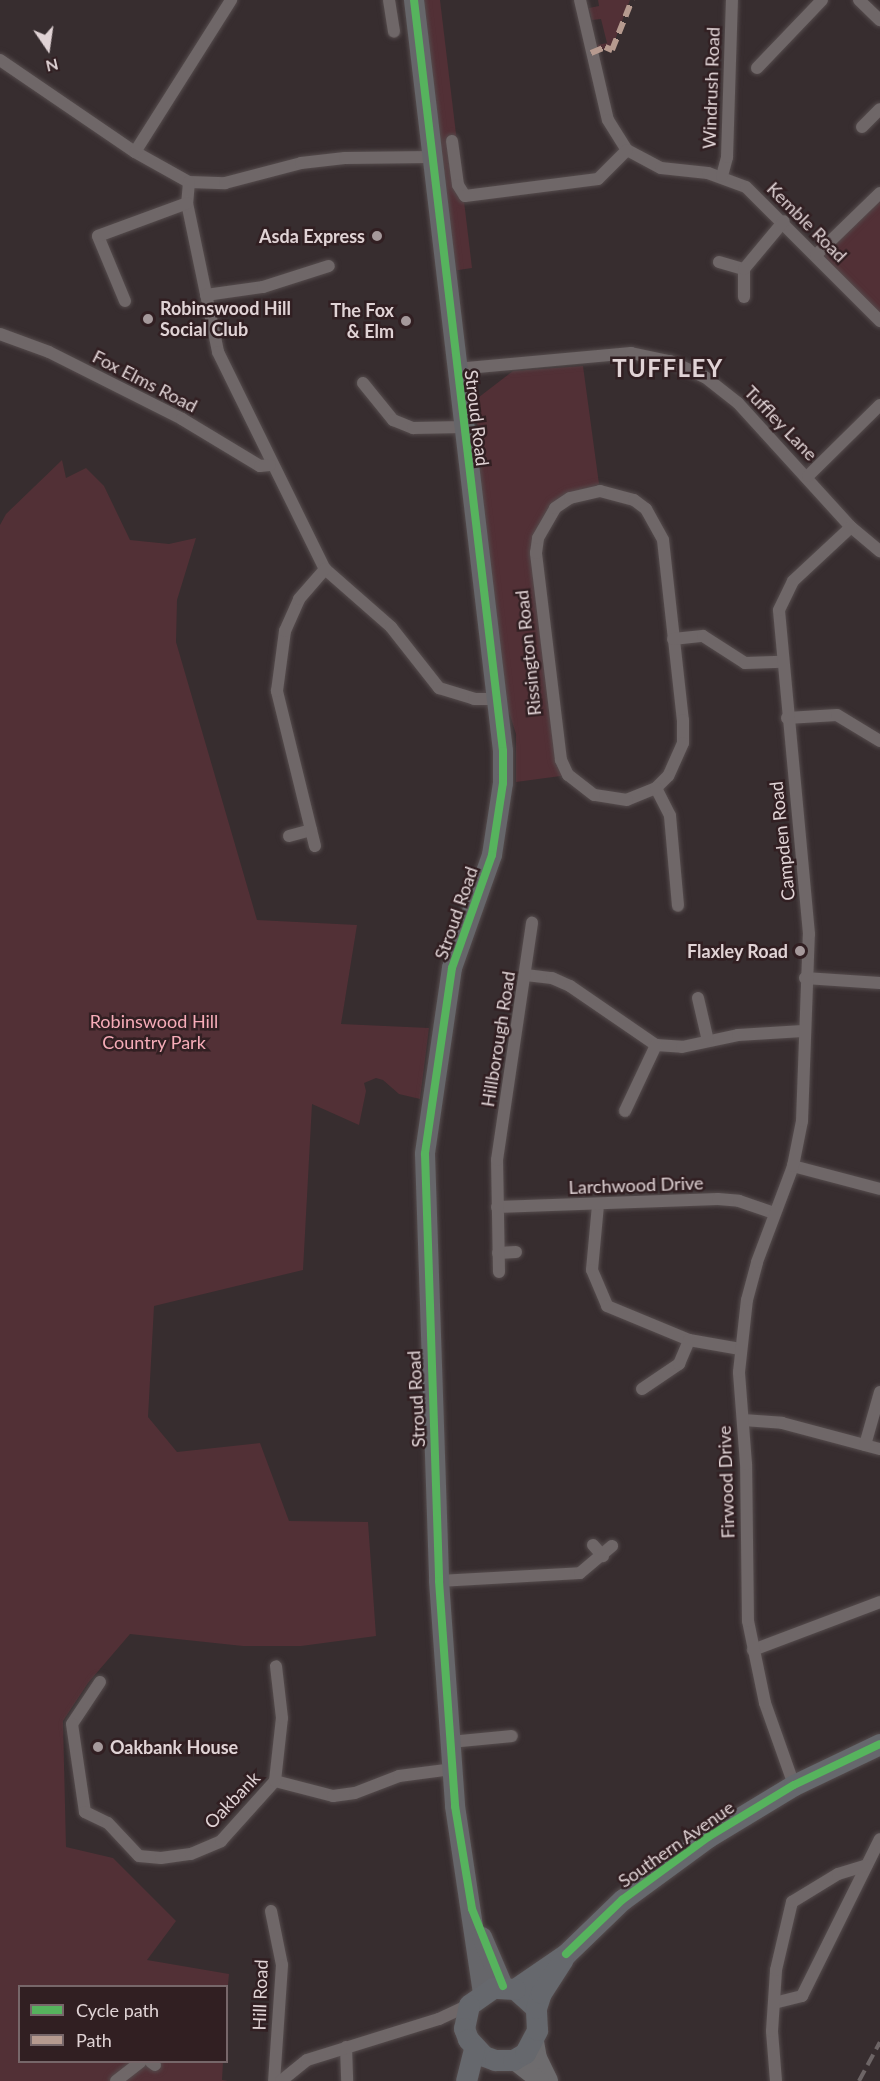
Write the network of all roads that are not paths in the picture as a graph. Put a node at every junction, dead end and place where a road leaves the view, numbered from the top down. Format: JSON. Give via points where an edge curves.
{"nodes":[{"id":1,"x":231,"y":0,"type":"edge"},
{"id":2,"x":388,"y":0,"type":"edge"},
{"id":3,"x":414,"y":0,"type":"edge"},
{"id":4,"x":580,"y":0,"type":"edge"},
{"id":5,"x":732,"y":0,"type":"edge"},
{"id":6,"x":822,"y":0,"type":"edge"},
{"id":7,"x":859,"y":0,"type":"edge"},
{"id":8,"x":880,"y":20,"type":"edge"},
{"id":9,"x":394,"y":32,"type":"dead end"},
{"id":10,"x":0,"y":60,"type":"edge"},
{"id":11,"x":757,"y":68,"type":"dead end"},
{"id":12,"x":878,"y":116,"type":"edge"},
{"id":13,"x":862,"y":128,"type":"dead end"},
{"id":14,"x":452,"y":141,"type":"dead end"},
{"id":15,"x":627,"y":150,"type":"junction"},
{"id":16,"x":135,"y":152,"type":"junction"},
{"id":17,"x":432,"y":157,"type":"junction"},
{"id":18,"x":722,"y":176,"type":"junction"},
{"id":19,"x":189,"y":182,"type":"junction"},
{"id":20,"x":880,"y":193,"type":"edge"},
{"id":21,"x":187,"y":202,"type":"junction"},
{"id":22,"x":784,"y":222,"type":"junction"},
{"id":23,"x":816,"y":255,"type":"junction"},
{"id":24,"x":719,"y":262,"type":"dead end"},
{"id":25,"x":329,"y":266,"type":"dead end"},
{"id":26,"x":744,"y":269,"type":"junction"},
{"id":27,"x":206,"y":295,"type":"junction"},
{"id":28,"x":744,"y":297,"type":"dead end"},
{"id":29,"x":125,"y":301,"type":"dead end"},
{"id":30,"x":880,"y":321,"type":"edge"},
{"id":31,"x":0,"y":334,"type":"edge"},
{"id":32,"x":456,"y":369,"type":"junction"},
{"id":33,"x":363,"y":390,"type":"dead end"},
{"id":34,"x":880,"y":405,"type":"edge"},
{"id":35,"x":464,"y":427,"type":"junction"},
{"id":36,"x":270,"y":465,"type":"junction"},
{"id":37,"x":808,"y":476,"type":"junction"},
{"id":38,"x":852,"y":527,"type":"junction"},
{"id":39,"x":880,"y":551,"type":"edge"},
{"id":40,"x":325,"y":569,"type":"junction"},
{"id":41,"x":673,"y":639,"type":"junction"},
{"id":42,"x":782,"y":662,"type":"junction"},
{"id":43,"x":497,"y":699,"type":"junction"},
{"id":44,"x":788,"y":718,"type":"junction"},
{"id":45,"x":880,"y":741,"type":"edge"},
{"id":46,"x":656,"y":788,"type":"junction"},
{"id":47,"x":310,"y":830,"type":"junction"},
{"id":48,"x":289,"y":836,"type":"dead end"},
{"id":49,"x":315,"y":846,"type":"dead end"},
{"id":50,"x":678,"y":906,"type":"dead end"},
{"id":51,"x":532,"y":923,"type":"dead end"},
{"id":52,"x":526,"y":975,"type":"junction"},
{"id":53,"x":805,"y":978,"type":"junction"},
{"id":54,"x":880,"y":983,"type":"edge"},
{"id":55,"x":698,"y":998,"type":"dead end"},
{"id":56,"x":803,"y":1031,"type":"junction"},
{"id":57,"x":708,"y":1041,"type":"junction"},
{"id":58,"x":656,"y":1045,"type":"junction"},
{"id":59,"x":625,"y":1111,"type":"dead end"},
{"id":60,"x":793,"y":1166,"type":"junction"},
{"id":61,"x":787,"y":1179,"type":"joint"},
{"id":62,"x":880,"y":1189,"type":"edge"},
{"id":63,"x":598,"y":1205,"type":"junction"},
{"id":64,"x":496,"y":1207,"type":"junction"},
{"id":65,"x":774,"y":1214,"type":"junction"},
{"id":66,"x":516,"y":1252,"type":"dead end"},
{"id":67,"x":498,"y":1253,"type":"junction"},
{"id":68,"x":499,"y":1272,"type":"dead end"},
{"id":69,"x":689,"y":1340,"type":"junction"},
{"id":70,"x":740,"y":1349,"type":"junction"},
{"id":71,"x":645,"y":1385,"type":"dead end"},
{"id":72,"x":880,"y":1392,"type":"edge"},
{"id":73,"x":742,"y":1420,"type":"junction"},
{"id":74,"x":865,"y":1445,"type":"junction"},
{"id":75,"x":880,"y":1449,"type":"edge"},
{"id":76,"x":593,"y":1545,"type":"dead end"},
{"id":77,"x":612,"y":1546,"type":"dead end"},
{"id":78,"x":603,"y":1556,"type":"junction"},
{"id":79,"x":439,"y":1581,"type":"junction"},
{"id":80,"x":880,"y":1602,"type":"edge"},
{"id":81,"x":753,"y":1650,"type":"junction"},
{"id":82,"x":277,"y":1664,"type":"dead end"},
{"id":83,"x":100,"y":1682,"type":"dead end"},
{"id":84,"x":512,"y":1736,"type":"dead end"},
{"id":85,"x":451,"y":1742,"type":"junction"},
{"id":86,"x":880,"y":1744,"type":"edge"},
{"id":87,"x":452,"y":1769,"type":"junction"},
{"id":88,"x":275,"y":1781,"type":"junction"},
{"id":89,"x":794,"y":1785,"type":"junction"},
{"id":90,"x":880,"y":1839,"type":"edge"},
{"id":91,"x":867,"y":1865,"type":"junction"},
{"id":92,"x":472,"y":1909,"type":"junction"},
{"id":93,"x":271,"y":1911,"type":"dead end"},
{"id":94,"x":566,"y":1954,"type":"junction"},
{"id":95,"x":509,"y":1988,"type":"junction"},
{"id":96,"x":476,"y":2000,"type":"junction"},
{"id":97,"x":774,"y":2003,"type":"junction"},
{"id":98,"x":536,"y":2008,"type":"junction"},
{"id":99,"x":439,"y":2019,"type":"junction"},
{"id":100,"x":464,"y":2028,"type":"junction"},
{"id":101,"x":534,"y":2036,"type":"junction"},
{"id":102,"x":346,"y":2047,"type":"junction"},
{"id":103,"x":474,"y":2048,"type":"junction"},
{"id":104,"x":504,"y":2060,"type":"junction"},
{"id":105,"x":138,"y":2063,"type":"edge"},
{"id":106,"x":116,"y":2081,"type":"edge"},
{"id":107,"x":274,"y":2081,"type":"edge"},
{"id":108,"x":280,"y":2081,"type":"edge"},
{"id":109,"x":347,"y":2081,"type":"edge"},
{"id":110,"x":466,"y":2081,"type":"edge"},
{"id":111,"x":471,"y":2081,"type":"edge"},
{"id":112,"x":540,"y":2081,"type":"edge"},
{"id":113,"x":549,"y":2081,"type":"edge"},
{"id":114,"x":776,"y":2081,"type":"edge"}],
"edges":[{"from":1,"to":16,"type":"street"},
{"from":2,"to":9,"type":"street"},
{"from":3,"to":17,"type":"main road","name":"Stroud Road"},
{"from":4,"to":15,"type":"street","name":"Kemble Road","via":[[608,120]]},
{"from":5,"to":18,"type":"street","name":"Windrush Road","via":[[727,157]]},
{"from":6,"to":11,"type":"street"},
{"from":7,"to":8,"type":"street"},
{"from":10,"to":16,"type":"street"},
{"from":12,"to":13,"type":"street"},
{"from":14,"to":15,"type":"street","via":[[458,185],[465,196],[598,179]]},
{"from":15,"to":18,"type":"street","name":"Kemble Road","via":[[661,168]]},
{"from":16,"to":19,"type":"street"},
{"from":17,"to":19,"type":"street","via":[[345,158],[301,163],[225,183]]},
{"from":17,"to":32,"type":"main road","name":"Stroud Road"},
{"from":18,"to":22,"type":"street","name":"Kemble Road","via":[[746,187]]},
{"from":19,"to":21,"type":"street"},
{"from":20,"to":23,"type":"street"},
{"from":21,"to":27,"type":"street"},
{"from":21,"to":29,"type":"street","via":[[98,236]]},
{"from":22,"to":23,"type":"street","name":"Kemble Road"},
{"from":22,"to":26,"type":"street"},
{"from":23,"to":30,"type":"street","name":"Kemble Road"},
{"from":24,"to":26,"type":"street"},
{"from":25,"to":27,"type":"street","via":[[263,287]]},
{"from":26,"to":28,"type":"street"},
{"from":27,"to":36,"type":"street","via":[[218,352]]},
{"from":31,"to":36,"type":"street","name":"Fox Elms Road","via":[[49,352],[182,419],[260,466]]},
{"from":32,"to":35,"type":"main road","name":"Stroud Road"},
{"from":32,"to":37,"type":"street","name":"Tuffley Lane","via":[[597,354],[631,353],[670,361],[705,377],[738,403]]},
{"from":33,"to":35,"type":"street","via":[[393,420],[413,428]]},
{"from":34,"to":37,"type":"street"},
{"from":35,"to":43,"type":"main road","name":"Stroud Road"},
{"from":36,"to":40,"type":"street"},
{"from":37,"to":38,"type":"street","name":"Tuffley Lane"},
{"from":38,"to":39,"type":"street","name":"Tuffley Lane"},
{"from":38,"to":42,"type":"street","name":"Campden Road","via":[[786,591],[779,610]]},
{"from":40,"to":43,"type":"street","via":[[391,627],[439,688],[474,699]]},
{"from":40,"to":47,"type":"street","via":[[299,598],[285,631],[277,691]]},
{"from":41,"to":42,"type":"street","via":[[703,636],[745,663]]},
{"from":41,"to":46,"type":"street","name":"Rissington Road","via":[[683,743],[678,761]]},
{"from":41,"to":46,"type":"street","name":"Rissington Road","via":[[663,540],[646,509],[634,500],[600,491],[570,498],[555,508],[538,538],[536,553],[561,760],[568,775],[594,795],[627,800]]},
{"from":42,"to":44,"type":"street","name":"Campden Road"},
{"from":43,"to":79,"type":"main road","name":"Stroud Road","via":[[503,751],[500,809],[492,855],[452,968],[425,1154]]},
{"from":44,"to":45,"type":"street","via":[[837,715]]},
{"from":44,"to":53,"type":"street","name":"Campden Road","via":[[809,934]]},
{"from":46,"to":50,"type":"street","via":[[670,816]]},
{"from":47,"to":48,"type":"street"},
{"from":47,"to":49,"type":"street"},
{"from":51,"to":52,"type":"street","name":"Hillborough Road"},
{"from":52,"to":58,"type":"street","via":[[552,978],[570,986]]},
{"from":52,"to":64,"type":"street","name":"Hillborough Road","via":[[497,1160]]},
{"from":53,"to":54,"type":"street"},
{"from":53,"to":56,"type":"street","name":"Campden Road"},
{"from":55,"to":57,"type":"street"},
{"from":56,"to":57,"type":"street"},
{"from":56,"to":60,"type":"street","name":"Campden Road","via":[[802,1121]]},
{"from":57,"to":58,"type":"street","via":[[682,1047]]},
{"from":58,"to":59,"type":"street"},
{"from":60,"to":61,"type":"street","name":"Campden Road"},
{"from":60,"to":62,"type":"street"},
{"from":61,"to":65,"type":"street","name":"Firwood Drive"},
{"from":63,"to":64,"type":"street","name":"Larchwood Drive"},
{"from":63,"to":65,"type":"street","name":"Larchwood Drive","via":[[718,1199],[739,1201]]},
{"from":63,"to":69,"type":"street","via":[[592,1270],[606,1305]]},
{"from":64,"to":67,"type":"street"},
{"from":65,"to":70,"type":"street","name":"Firwood Drive","via":[[747,1299]]},
{"from":66,"to":67,"type":"street"},
{"from":67,"to":68,"type":"street"},
{"from":69,"to":70,"type":"street"},
{"from":69,"to":71,"type":"street","via":[[679,1364]]},
{"from":70,"to":73,"type":"street","name":"Firwood Drive"},
{"from":72,"to":74,"type":"street"},
{"from":73,"to":74,"type":"street","via":[[782,1423]]},
{"from":73,"to":81,"type":"street","name":"Firwood Drive","via":[[746,1578]]},
{"from":74,"to":75,"type":"street"},
{"from":76,"to":78,"type":"street"},
{"from":77,"to":78,"type":"street"},
{"from":78,"to":79,"type":"street","via":[[580,1573]]},
{"from":79,"to":85,"type":"main road","name":"Stroud Road"},
{"from":80,"to":81,"type":"street"},
{"from":81,"to":89,"type":"street","name":"Firwood Drive","via":[[771,1724]]},
{"from":82,"to":88,"type":"street","name":"Oakbank","via":[[282,1718]]},
{"from":83,"to":88,"type":"street","name":"Oakbank","via":[[72,1724],[85,1812],[108,1823],[139,1856],[191,1854],[221,1841]]},
{"from":84,"to":85,"type":"street"},
{"from":85,"to":87,"type":"main road","name":"Stroud Road"},
{"from":86,"to":89,"type":"highway","name":"Southern Avenue"},
{"from":87,"to":88,"type":"street","name":"Oakbank","via":[[399,1776],[355,1793],[333,1796]]},
{"from":87,"to":92,"type":"main road","name":"Stroud Road"},
{"from":89,"to":94,"type":"highway","name":"Southern Avenue","via":[[689,1851],[622,1900]]},
{"from":90,"to":91,"type":"street"},
{"from":91,"to":97,"type":"street","via":[[802,1996]]},
{"from":91,"to":97,"type":"street","via":[[838,1874],[792,1902],[776,1970]]},
{"from":92,"to":95,"type":"main road"},
{"from":92,"to":96,"type":"main road"},
{"from":93,"to":107,"type":"street","name":"Hill Road","via":[[282,1965]]},
{"from":94,"to":95,"type":"highway"},
{"from":94,"to":98,"type":"highway"},
{"from":95,"to":96,"type":"highway"},
{"from":95,"to":98,"type":"highway"},
{"from":96,"to":99,"type":"street"},
{"from":96,"to":100,"type":"highway"},
{"from":97,"to":114,"type":"street"},
{"from":98,"to":101,"type":"highway"},
{"from":99,"to":100,"type":"street"},
{"from":99,"to":102,"type":"street"},
{"from":100,"to":103,"type":"highway"},
{"from":101,"to":104,"type":"highway","via":[[525,2052]]},
{"from":101,"to":113,"type":"main road","via":[[538,2058]]},
{"from":102,"to":108,"type":"street","via":[[307,2060]]},
{"from":102,"to":109,"type":"street"},
{"from":103,"to":104,"type":"highway"},
{"from":103,"to":110,"type":"highway"},
{"from":104,"to":111,"type":"highway"},
{"from":104,"to":112,"type":"main road"},
{"from":105,"to":106,"type":"street"}]}
